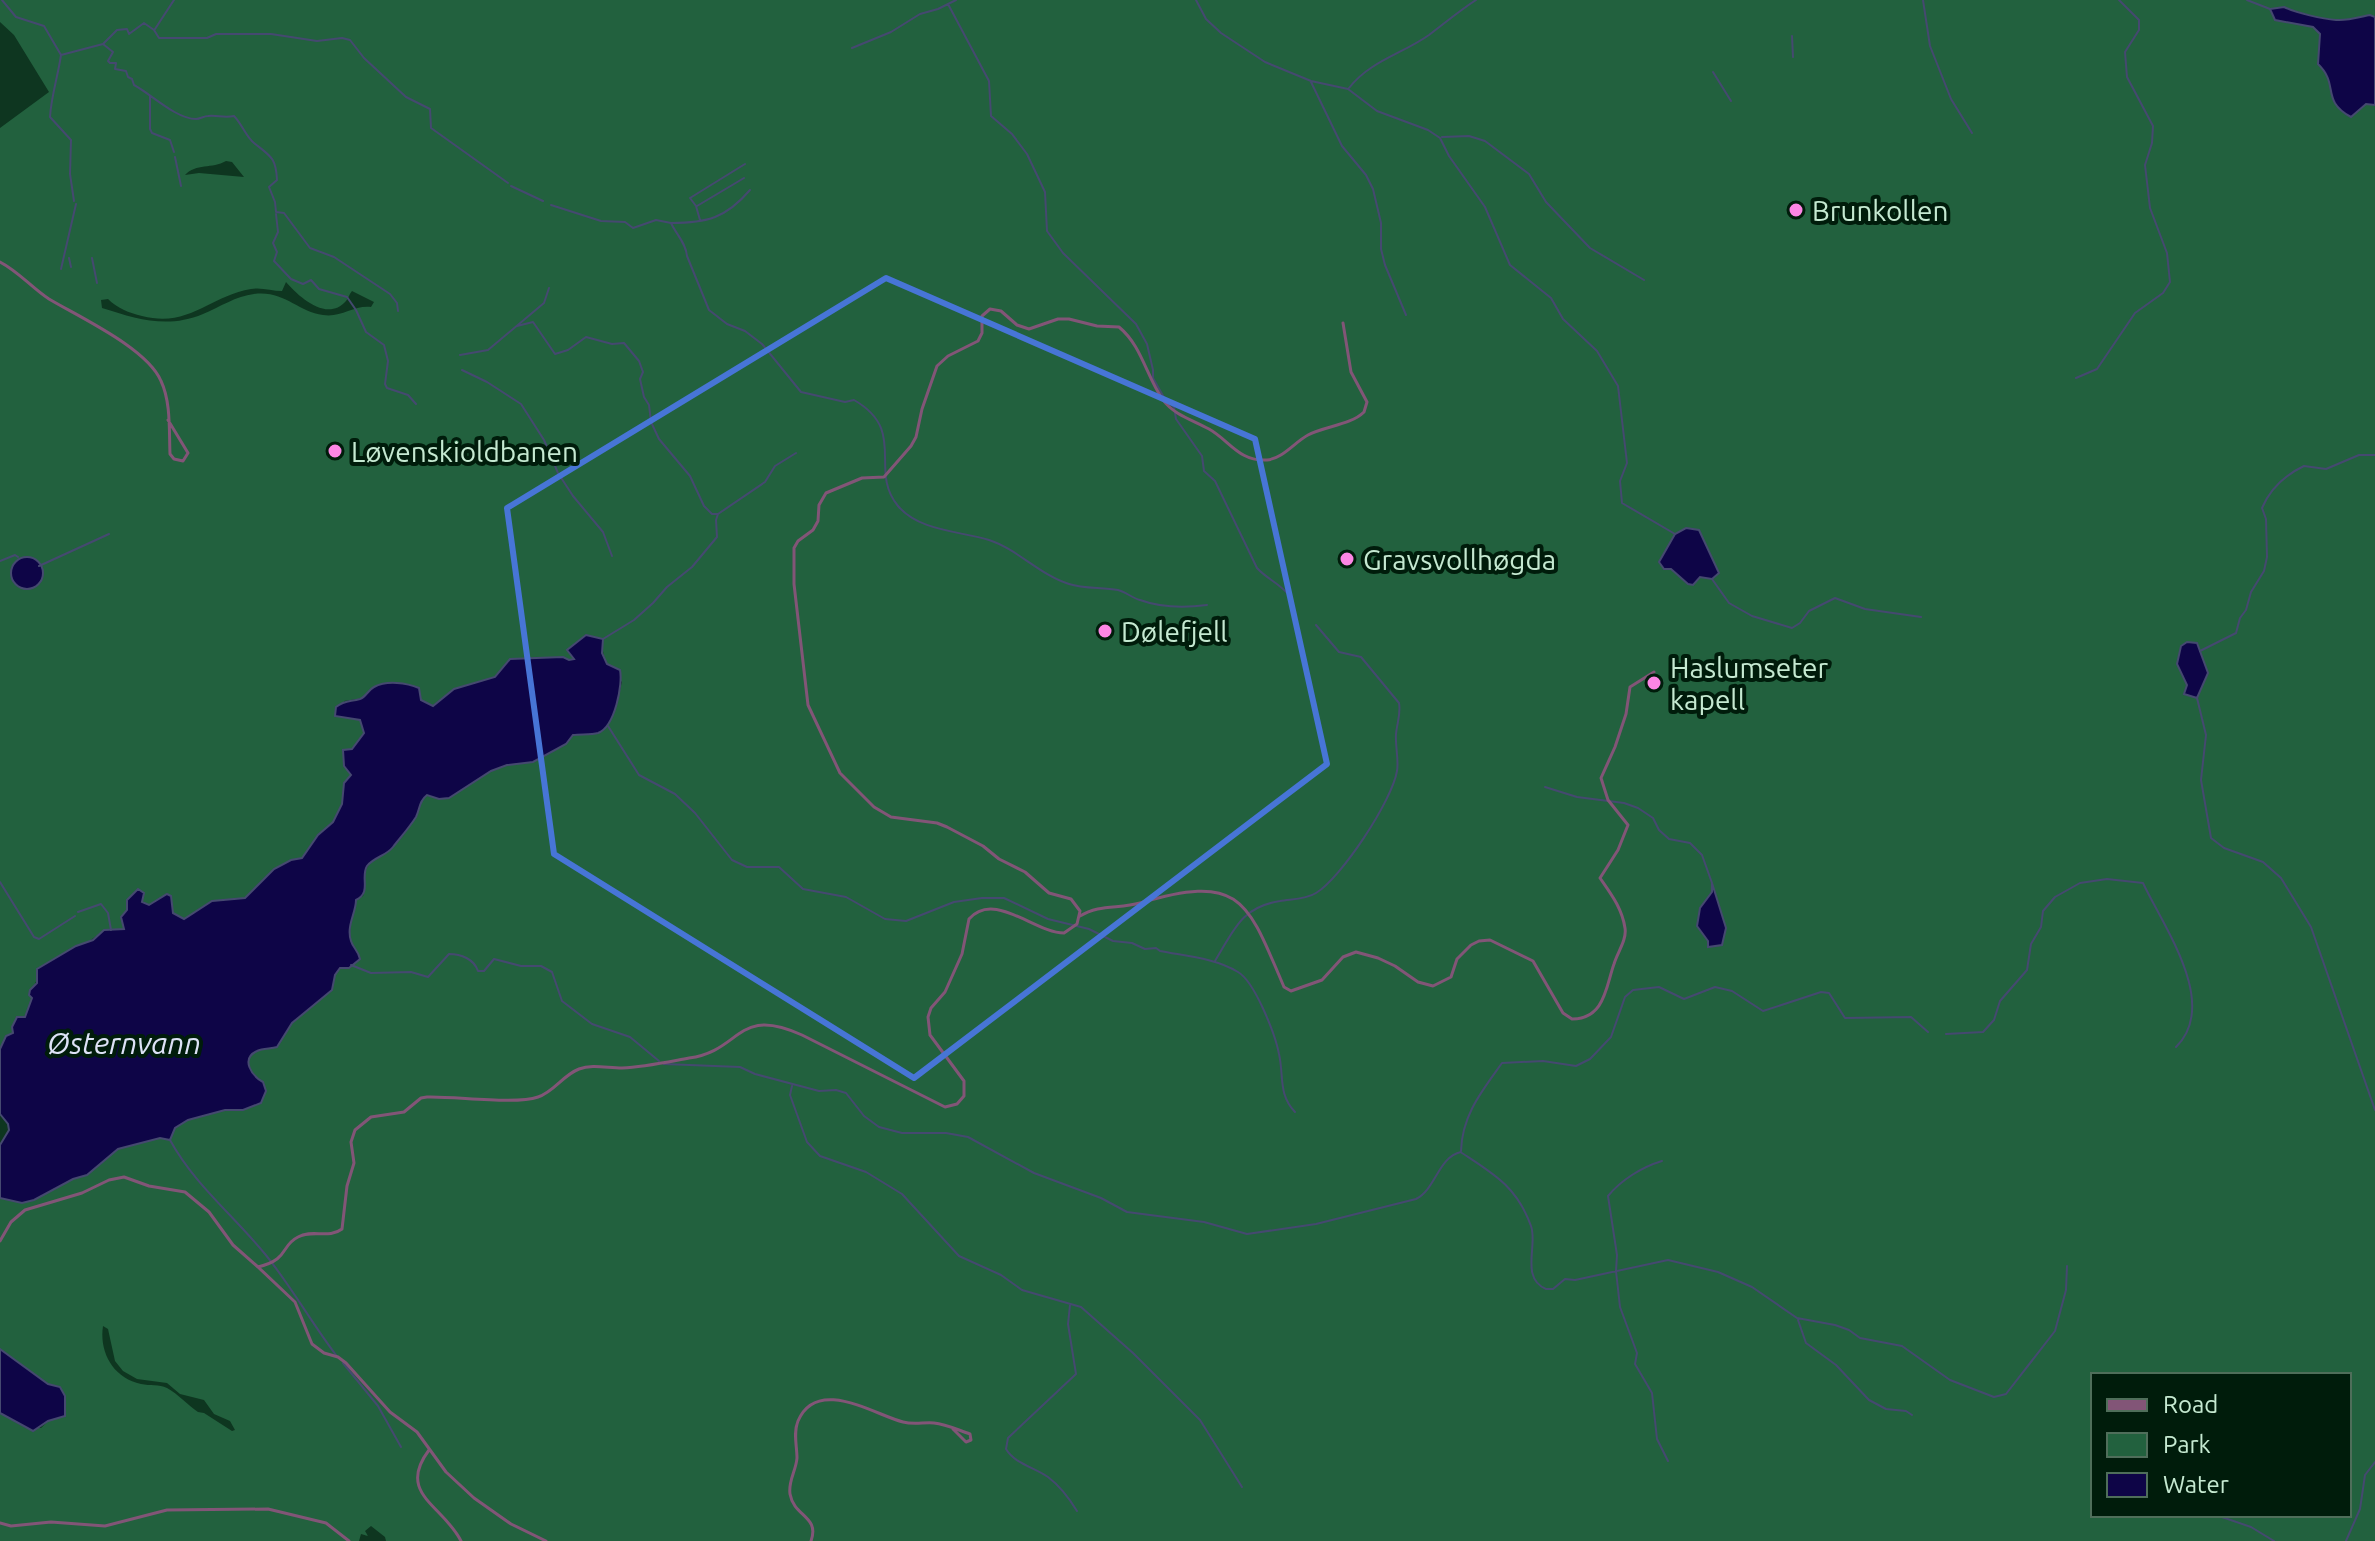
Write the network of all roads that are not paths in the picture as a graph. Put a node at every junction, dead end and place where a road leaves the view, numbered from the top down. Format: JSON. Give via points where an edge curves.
{"nodes":[{"id":1,"x":0,"y":262,"type":"edge"},
{"id":2,"x":1343,"y":323,"type":"dead end"},
{"id":3,"x":168,"y":420,"type":"junction"},
{"id":4,"x":1654,"y":672,"type":"dead end"},
{"id":5,"x":1080,"y":916,"type":"junction"},
{"id":6,"x":0,"y":1241,"type":"edge"},
{"id":7,"x":258,"y":1267,"type":"junction"},
{"id":8,"x":953,"y":1429,"type":"dead end"},
{"id":9,"x":429,"y":1450,"type":"junction"},
{"id":10,"x":0,"y":1523,"type":"edge"},
{"id":11,"x":349,"y":1541,"type":"edge"},
{"id":12,"x":461,"y":1541,"type":"edge"},
{"id":13,"x":546,"y":1541,"type":"edge"},
{"id":14,"x":811,"y":1541,"type":"edge"}],
"edges":[{"from":1,"to":3,"type":"street","via":[[148,363],[161,379]]},
{"from":2,"to":5,"type":"street","via":[[1351,372],[1367,402],[1364,412],[1266,460],[1235,451],[1168,405],[1119,327],[1058,319],[1029,329],[990,309],[982,316],[978,341],[937,366],[916,437],[889,473],[826,493],[813,530],[794,548],[808,705],[840,773],[882,813],[947,827],[1025,872],[1049,893],[1071,899]]},
{"from":3,"to":3,"type":"street","via":[[171,456],[183,461],[187,449]]},
{"from":4,"to":5,"type":"street","via":[[1630,687],[1626,714],[1601,778],[1608,800],[1628,825],[1600,878],[1614,897],[1625,931],[1607,994],[1584,1017],[1572,1019],[1563,1013],[1533,961],[1490,940],[1471,945],[1440,985],[1426,986],[1395,966],[1356,952],[1343,957],[1322,980],[1291,991],[1284,987],[1258,925],[1219,894],[1185,890],[1090,909]]},
{"from":5,"to":7,"type":"street","via":[[1064,933],[997,909],[969,919],[962,954],[928,1017],[930,1035],[964,1081],[964,1096],[957,1104],[945,1107],[769,1023],[691,1058],[578,1070],[537,1098],[421,1098],[404,1112],[371,1117],[355,1130],[342,1229],[301,1235],[280,1259]]},
{"from":6,"to":7,"type":"street","via":[[18,1215],[117,1177],[178,1190],[194,1199]]},
{"from":7,"to":9,"type":"street","via":[[295,1302],[312,1344],[346,1363]]},
{"from":8,"to":14,"type":"street","via":[[931,1422],[905,1423],[849,1401],[822,1402],[806,1410],[798,1421],[790,1492],[812,1523]]},
{"from":9,"to":12,"type":"street","via":[[417,1470],[417,1486]]},
{"from":9,"to":13,"type":"street","via":[[474,1498]]},
{"from":10,"to":11,"type":"street","via":[[105,1526],[167,1510],[268,1509],[326,1523]]}]}
